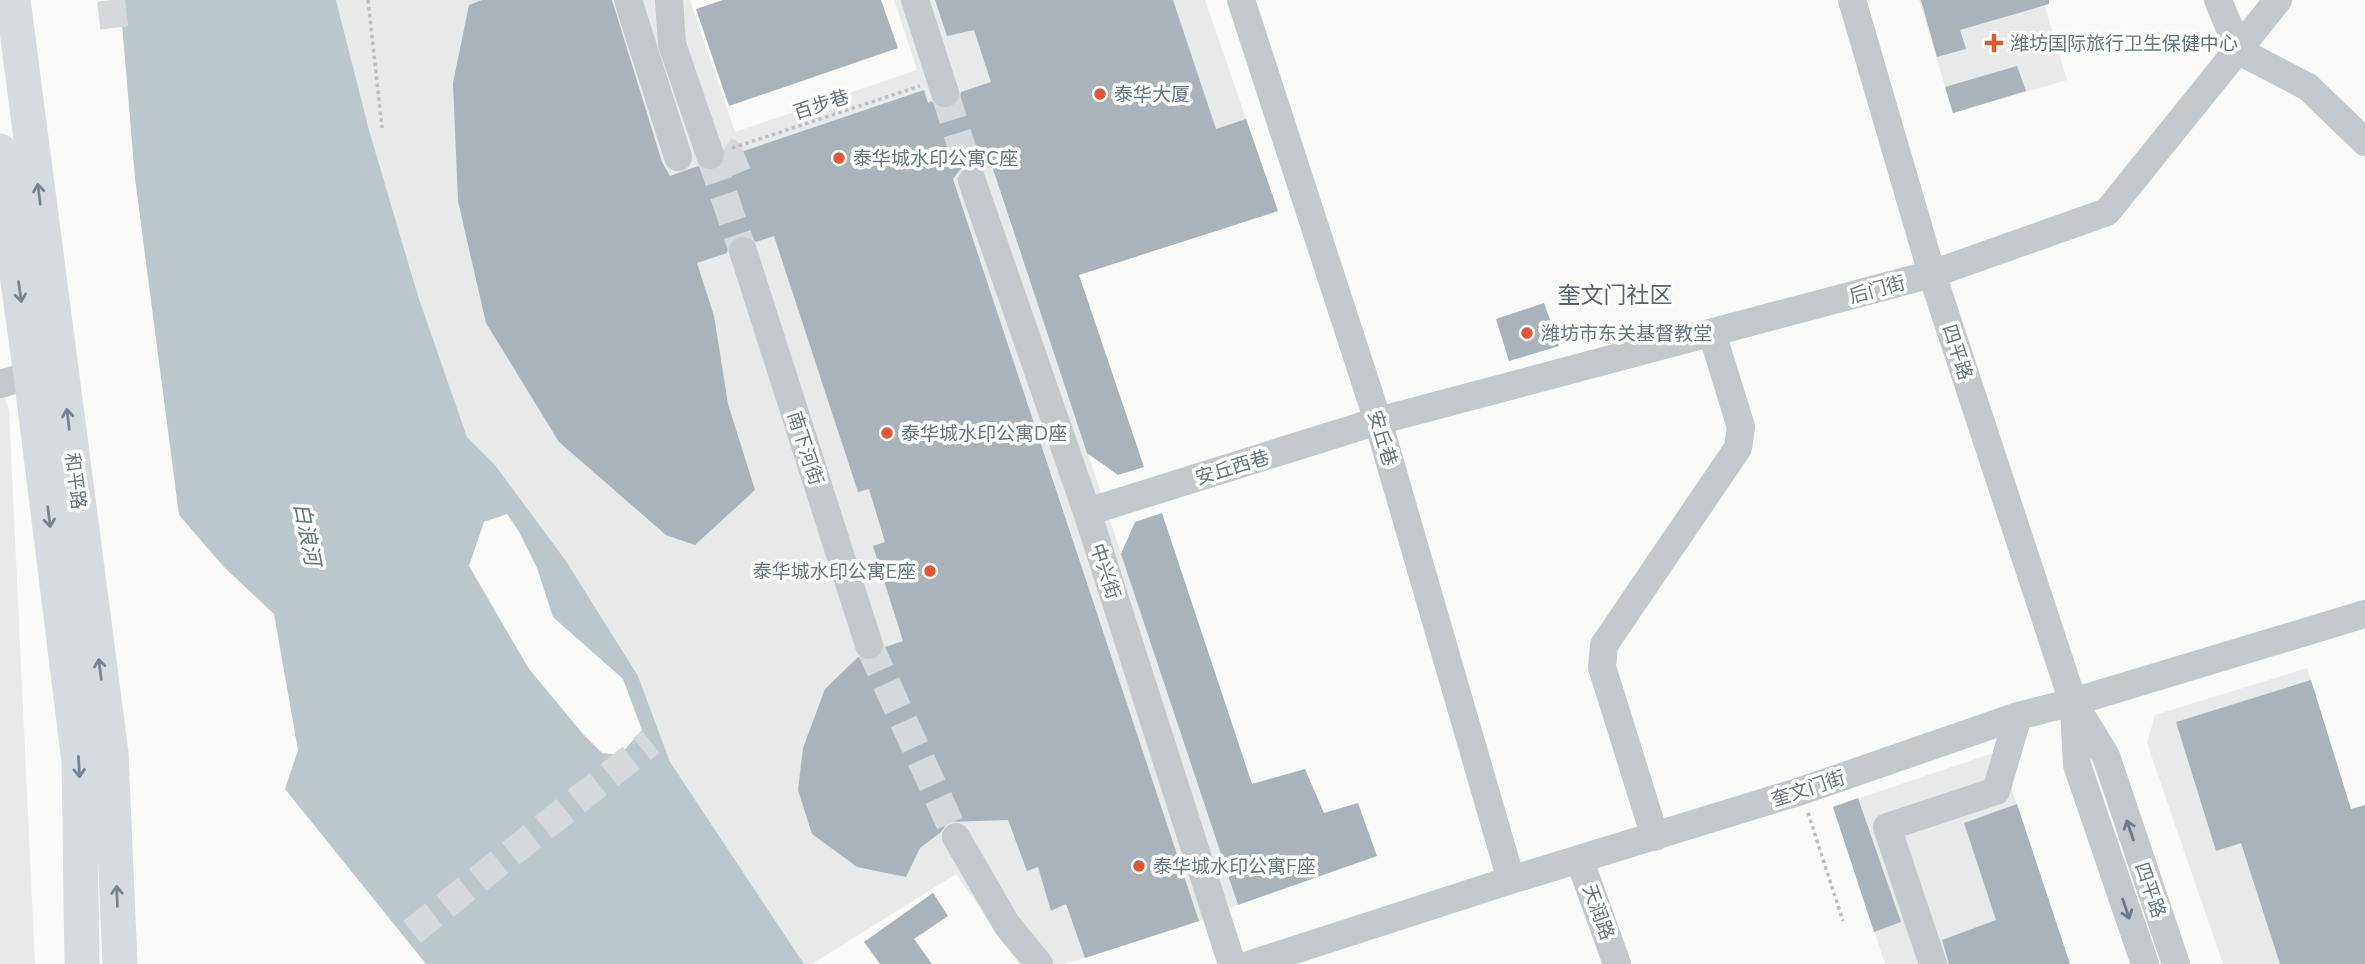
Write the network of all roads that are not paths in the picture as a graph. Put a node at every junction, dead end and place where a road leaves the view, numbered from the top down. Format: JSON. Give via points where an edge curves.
{"nodes":[{"id":1,"x":13,"y":0,"type":"edge"},
{"id":2,"x":628,"y":0,"type":"edge"},
{"id":3,"x":657,"y":0,"type":"edge"},
{"id":4,"x":669,"y":0,"type":"edge"},
{"id":5,"x":915,"y":0,"type":"edge"},
{"id":6,"x":1241,"y":0,"type":"edge"},
{"id":7,"x":1852,"y":0,"type":"edge"},
{"id":8,"x":2218,"y":0,"type":"edge"},
{"id":9,"x":2278,"y":0,"type":"edge"},
{"id":10,"x":672,"y":44,"type":"junction"},
{"id":11,"x":2239,"y":51,"type":"junction"},
{"id":12,"x":942,"y":86,"type":"tunnel mouth"},
{"id":13,"x":2365,"y":142,"type":"edge"},
{"id":14,"x":0,"y":151,"type":"edge"},
{"id":15,"x":717,"y":152,"type":"tunnel mouth"},
{"id":16,"x":678,"y":157,"type":"tunnel mouth"},
{"id":17,"x":972,"y":181,"type":"tunnel mouth"},
{"id":18,"x":743,"y":251,"type":"tunnel mouth"},
{"id":19,"x":1932,"y":274,"type":"junction"},
{"id":20,"x":1712,"y":332,"type":"junction"},
{"id":21,"x":16,"y":379,"type":"edge"},
{"id":22,"x":1378,"y":421,"type":"junction"},
{"id":23,"x":1087,"y":512,"type":"junction"},
{"id":24,"x":2365,"y":614,"type":"edge"},
{"id":25,"x":869,"y":645,"type":"tunnel mouth"},
{"id":26,"x":2073,"y":702,"type":"junction"},
{"id":27,"x":2018,"y":716,"type":"junction"},
{"id":28,"x":956,"y":837,"type":"tunnel mouth"},
{"id":29,"x":1655,"y":837,"type":"junction"},
{"id":30,"x":1580,"y":861,"type":"junction"},
{"id":31,"x":1511,"y":880,"type":"junction"},
{"id":32,"x":82,"y":964,"type":"edge"},
{"id":33,"x":120,"y":964,"type":"edge"},
{"id":34,"x":1039,"y":964,"type":"edge"},
{"id":35,"x":1232,"y":964,"type":"edge"},
{"id":36,"x":1251,"y":964,"type":"edge"},
{"id":37,"x":1617,"y":964,"type":"edge"},
{"id":38,"x":1933,"y":964,"type":"edge"},
{"id":39,"x":2145,"y":964,"type":"edge"},
{"id":40,"x":2176,"y":964,"type":"edge"}],
"edges":[{"from":33,"to":1,"type":"main road","name":"和平路","one_way":true,"via":[[111,753]]},
{"from":2,"to":16,"type":"street"},
{"from":3,"to":10,"type":"street"},
{"from":4,"to":10,"type":"street"},
{"from":5,"to":12,"type":"street"},
{"from":6,"to":22,"type":"street","name":"安丘巷"},
{"from":7,"to":19,"type":"street","name":"四平路"},
{"from":8,"to":11,"type":"street"},
{"from":9,"to":11,"type":"street","name":"后门街"},
{"from":10,"to":15,"type":"street"},
{"from":11,"to":13,"type":"street","via":[[2308,87]]},
{"from":11,"to":19,"type":"street","name":"后门街","via":[[2107,212]]},
{"from":14,"to":21,"type":"main road","name":"和平路","one_way":true},
{"from":17,"to":23,"type":"street","name":"中兴街"},
{"from":18,"to":25,"type":"street","name":"南下河街"},
{"from":19,"to":20,"type":"street","name":"后门街"},
{"from":19,"to":26,"type":"street","name":"四平路"},
{"from":20,"to":22,"type":"street","name":"后门街"},
{"from":20,"to":29,"type":"street","via":[[1741,426],[1738,448],[1604,645],[1602,667]]},
{"from":21,"to":32,"type":"main road","name":"和平路","one_way":true,"via":[[79,761]]},
{"from":22,"to":23,"type":"street","name":"安丘西巷"},
{"from":22,"to":31,"type":"street","name":"安丘巷"},
{"from":23,"to":35,"type":"street","name":"中兴街"},
{"from":24,"to":26,"type":"street","name":"奎文门街"},
{"from":26,"to":27,"type":"street","name":"奎文门街"},
{"from":26,"to":39,"type":"street","name":"四平路","one_way":true,"via":[[2077,765]]},
{"from":40,"to":26,"type":"street","name":"四平路","one_way":true,"via":[[2106,757]]},
{"from":27,"to":29,"type":"street","name":"奎文门街"},
{"from":27,"to":38,"type":"street","via":[[1996,791],[1887,827]]},
{"from":28,"to":34,"type":"street","via":[[1007,925]]},
{"from":29,"to":30,"type":"street","name":"奎文门街"},
{"from":30,"to":31,"type":"street","name":"奎文门街"},
{"from":30,"to":37,"type":"street","name":"天润路"},
{"from":31,"to":36,"type":"street","name":"奎文门街"}]}
